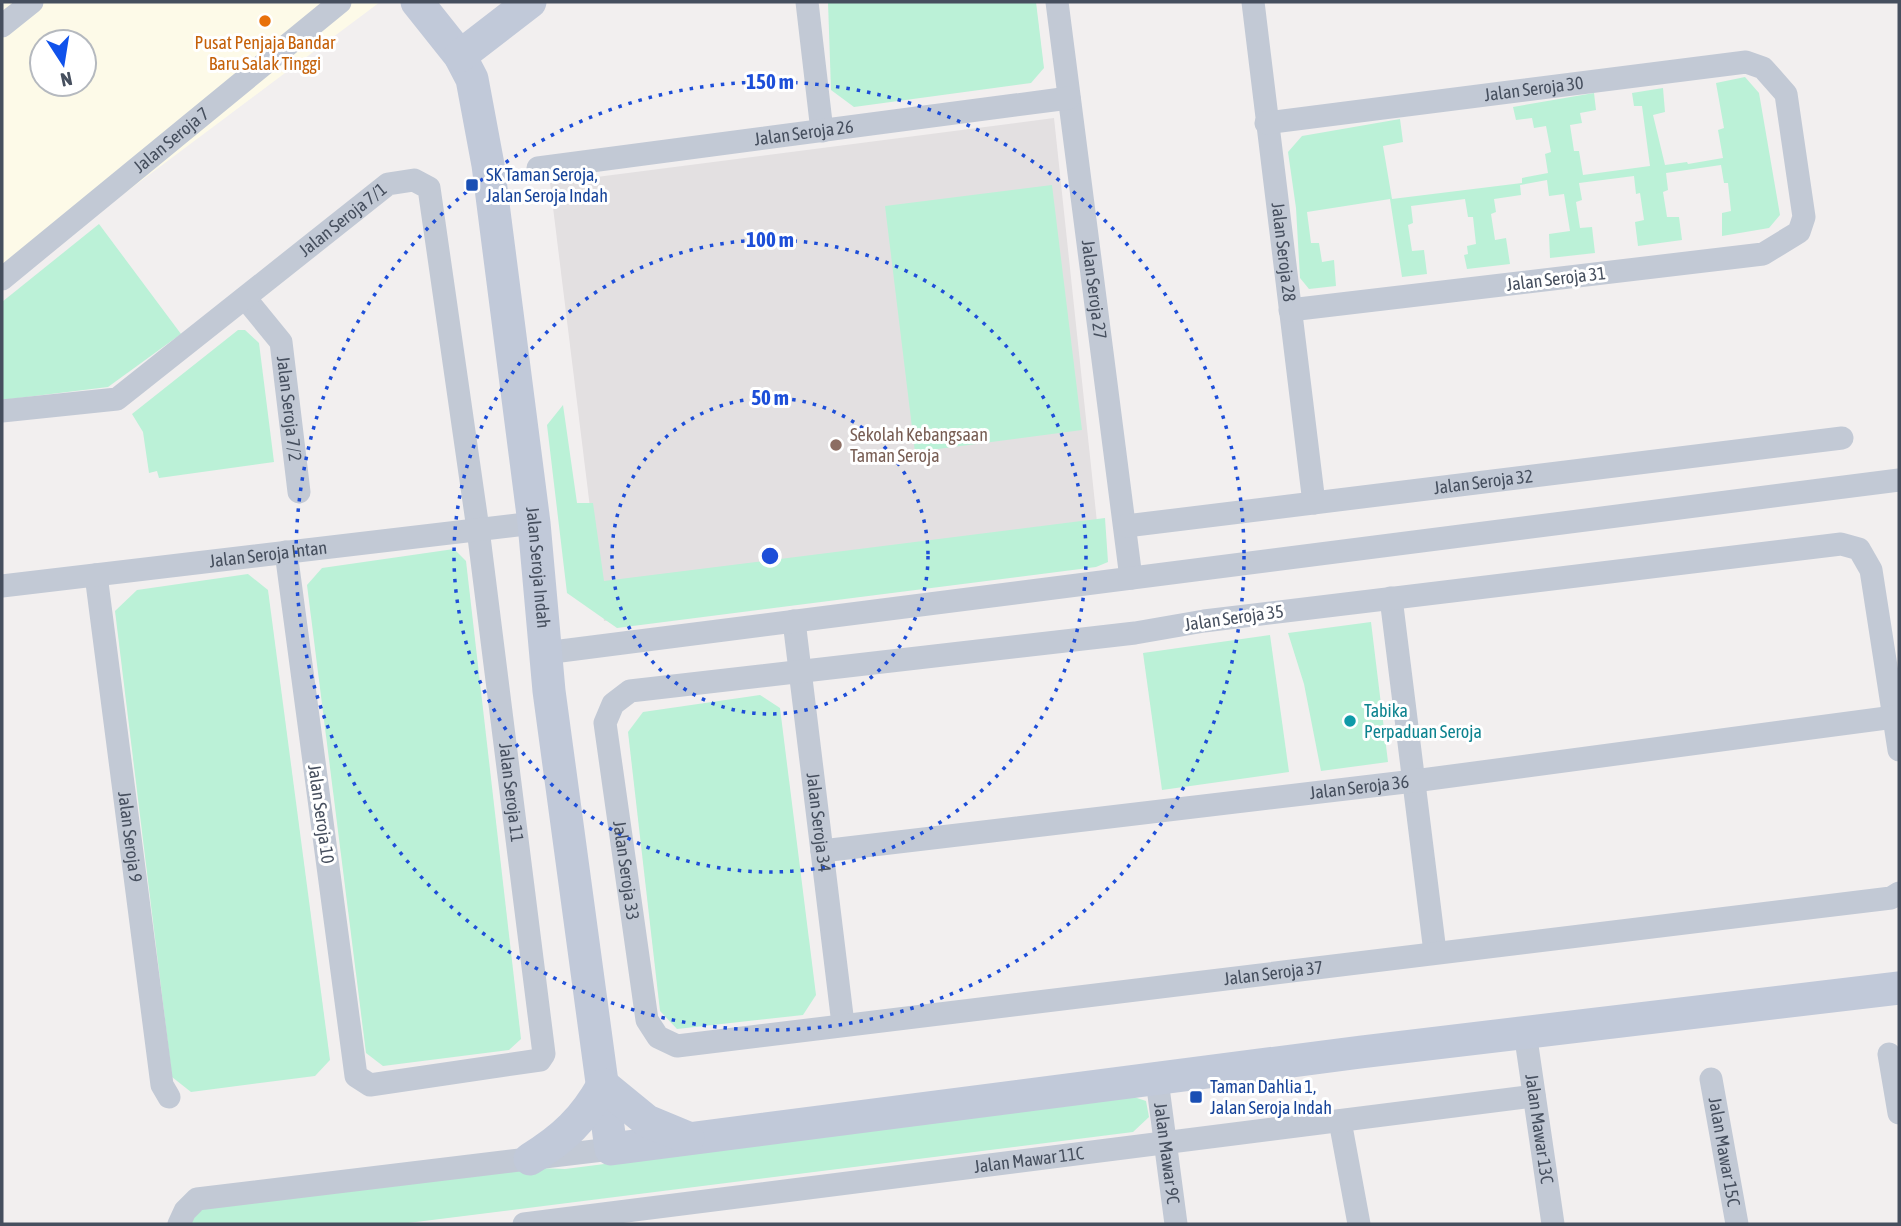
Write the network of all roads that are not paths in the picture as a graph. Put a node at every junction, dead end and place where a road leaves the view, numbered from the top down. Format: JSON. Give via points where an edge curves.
{"nodes":[{"id":1,"x":32,"y":2,"type":"edge"},
{"id":2,"x":340,"y":2,"type":"edge"},
{"id":3,"x":417,"y":2,"type":"edge"},
{"id":4,"x":530,"y":2,"type":"edge"},
{"id":5,"x":807,"y":2,"type":"edge"},
{"id":6,"x":1057,"y":2,"type":"edge"},
{"id":7,"x":1253,"y":2,"type":"edge"},
{"id":8,"x":2,"y":26,"type":"edge"},
{"id":9,"x":460,"y":56,"type":"junction"},
{"id":10,"x":1069,"y":98,"type":"junction"},
{"id":11,"x":1266,"y":122,"type":"junction"},
{"id":12,"x":822,"y":131,"type":"junction"},
{"id":13,"x":538,"y":168,"type":"dead end"},
{"id":14,"x":1804,"y":217,"type":"joint"},
{"id":15,"x":2,"y":279,"type":"edge"},
{"id":16,"x":245,"y":298,"type":"junction"},
{"id":17,"x":1290,"y":310,"type":"junction"},
{"id":18,"x":2,"y":411,"type":"edge"},
{"id":19,"x":1842,"y":438,"type":"dead end"},
{"id":20,"x":1899,"y":480,"type":"edge"},
{"id":21,"x":299,"y":492,"type":"dead end"},
{"id":22,"x":1314,"y":503,"type":"junction"},
{"id":23,"x":534,"y":523,"type":"junction"},
{"id":24,"x":1126,"y":526,"type":"junction"},
{"id":25,"x":478,"y":529,"type":"junction"},
{"id":26,"x":286,"y":552,"type":"junction"},
{"id":27,"x":96,"y":575,"type":"junction"},
{"id":28,"x":1131,"y":578,"type":"junction"},
{"id":29,"x":2,"y":586,"type":"edge"},
{"id":30,"x":1391,"y":598,"type":"junction"},
{"id":31,"x":794,"y":621,"type":"junction"},
{"id":32,"x":545,"y":653,"type":"junction"},
{"id":33,"x":800,"y":671,"type":"junction"},
{"id":34,"x":613,"y":704,"type":"joint"},
{"id":35,"x":1894,"y":717,"type":"junction"},
{"id":36,"x":1899,"y":750,"type":"edge"},
{"id":37,"x":1414,"y":781,"type":"junction"},
{"id":38,"x":822,"y":851,"type":"junction"},
{"id":39,"x":1895,"y":895,"type":"edge"},
{"id":40,"x":1435,"y":952,"type":"junction"},
{"id":41,"x":1899,"y":988,"type":"edge"},
{"id":42,"x":843,"y":1024,"type":"junction"},
{"id":43,"x":1525,"y":1032,"type":"junction"},
{"id":44,"x":658,"y":1037,"type":"joint"},
{"id":45,"x":1889,"y":1054,"type":"dead end"},
{"id":46,"x":356,"y":1076,"type":"joint"},
{"id":47,"x":1711,"y":1079,"type":"dead end"},
{"id":48,"x":1157,"y":1080,"type":"junction"},
{"id":49,"x":603,"y":1085,"type":"junction"},
{"id":50,"x":1534,"y":1096,"type":"junction"},
{"id":51,"x":169,"y":1097,"type":"dead end"},
{"id":52,"x":1899,"y":1113,"type":"edge"},
{"id":53,"x":1340,"y":1121,"type":"junction"},
{"id":54,"x":691,"y":1139,"type":"junction"},
{"id":55,"x":1165,"y":1142,"type":"junction"},
{"id":56,"x":611,"y":1149,"type":"junction"},
{"id":57,"x":530,"y":1159,"type":"junction"},
{"id":58,"x":179,"y":1224,"type":"edge"},
{"id":59,"x":524,"y":1224,"type":"edge"},
{"id":60,"x":1176,"y":1224,"type":"edge"},
{"id":61,"x":1359,"y":1224,"type":"edge"},
{"id":62,"x":1553,"y":1224,"type":"edge"},
{"id":63,"x":1737,"y":1224,"type":"edge"}],
"edges":[{"from":1,"to":8,"type":"street"},
{"from":2,"to":15,"type":"street","name":"Jalan Seroja 7"},
{"from":3,"to":9,"type":"street","name":"Jalan Seroja Indah"},
{"from":4,"to":9,"type":"street"},
{"from":5,"to":12,"type":"street"},
{"from":6,"to":10,"type":"street","name":"Jalan Seroja 27"},
{"from":7,"to":11,"type":"street","name":"Jalan Seroja 28"},
{"from":9,"to":23,"type":"street","name":"Jalan Seroja Indah","via":[[476,92],[492,185]]},
{"from":10,"to":12,"type":"street","name":"Jalan Seroja 26"},
{"from":10,"to":24,"type":"street","name":"Jalan Seroja 27"},
{"from":11,"to":14,"type":"street","name":"Jalan Seroja 30","via":[[1746,62],[1763,68],[1786,94]]},
{"from":11,"to":17,"type":"street","name":"Jalan Seroja 28"},
{"from":12,"to":13,"type":"street","name":"Jalan Seroja 26"},
{"from":14,"to":17,"type":"street","name":"Jalan Seroja 31","via":[[1799,232],[1763,254]]},
{"from":16,"to":18,"type":"street","name":"Jalan Seroja 7/1","via":[[117,399]]},
{"from":16,"to":21,"type":"street","name":"Jalan Seroja 7/2","via":[[281,342]]},
{"from":16,"to":25,"type":"street","name":"Jalan Seroja 7/1","via":[[388,184],[414,180],[429,188]]},
{"from":17,"to":22,"type":"street","name":"Jalan Seroja 28"},
{"from":19,"to":22,"type":"street","name":"Jalan Seroja 32"},
{"from":20,"to":28,"type":"street"},
{"from":22,"to":24,"type":"street","name":"Jalan Seroja 32"},
{"from":23,"to":25,"type":"street","name":"Jalan Seroja Intan"},
{"from":23,"to":32,"type":"street","name":"Jalan Seroja Indah"},
{"from":24,"to":28,"type":"street","name":"Jalan Seroja 27"},
{"from":25,"to":26,"type":"street","name":"Jalan Seroja Intan"},
{"from":25,"to":46,"type":"street","name":"Jalan Seroja 11","via":[[544,1054],[531,1062],[370,1085]]},
{"from":26,"to":27,"type":"street","name":"Jalan Seroja Intan"},
{"from":26,"to":46,"type":"street","name":"Jalan Seroja 10"},
{"from":27,"to":29,"type":"street","name":"Jalan Seroja Intan"},
{"from":27,"to":51,"type":"street","name":"Jalan Seroja 9","via":[[162,1085]]},
{"from":28,"to":31,"type":"street"},
{"from":30,"to":33,"type":"street","name":"Jalan Seroja 35"},
{"from":30,"to":35,"type":"street","name":"Jalan Seroja 35","via":[[1841,544],[1859,549],[1871,570]]},
{"from":30,"to":37,"type":"street"},
{"from":31,"to":32,"type":"street"},
{"from":31,"to":33,"type":"street","name":"Jalan Seroja 34"},
{"from":32,"to":49,"type":"street","name":"Jalan Seroja Indah"},
{"from":33,"to":34,"type":"street","name":"Jalan Seroja 35","via":[[630,691]]},
{"from":33,"to":38,"type":"street","name":"Jalan Seroja 34"},
{"from":34,"to":44,"type":"street","name":"Jalan Seroja 33","via":[[605,723],[647,1020]]},
{"from":35,"to":36,"type":"street"},
{"from":35,"to":37,"type":"street","name":"Jalan Seroja 36"},
{"from":37,"to":38,"type":"street","name":"Jalan Seroja 36"},
{"from":37,"to":40,"type":"street"},
{"from":38,"to":42,"type":"street","name":"Jalan Seroja 34"},
{"from":39,"to":40,"type":"street","name":"Jalan Seroja 37"},
{"from":40,"to":42,"type":"street","name":"Jalan Seroja 37"},
{"from":41,"to":43,"type":"street"},
{"from":42,"to":44,"type":"street","name":"Jalan Seroja 37","via":[[677,1046]]},
{"from":43,"to":48,"type":"street"},
{"from":43,"to":50,"type":"street","name":"Jalan Mawar 13C"},
{"from":45,"to":52,"type":"street"},
{"from":47,"to":63,"type":"street","name":"Jalan Mawar 15C"},
{"from":48,"to":54,"type":"street"},
{"from":48,"to":55,"type":"street","name":"Jalan Mawar 9C"},
{"from":49,"to":54,"type":"street","via":[[647,1121]]},
{"from":49,"to":56,"type":"street","name":"Jalan Seroja Indah"},
{"from":49,"to":57,"type":"street","via":[[582,1119],[558,1142]]},
{"from":50,"to":53,"type":"street","name":"Jalan Mawar 11C"},
{"from":50,"to":62,"type":"street","name":"Jalan Mawar 13C"},
{"from":53,"to":55,"type":"street","name":"Jalan Mawar 11C"},
{"from":53,"to":61,"type":"street"},
{"from":54,"to":56,"type":"street"},
{"from":55,"to":59,"type":"street","name":"Jalan Mawar 11C"},
{"from":55,"to":60,"type":"street","name":"Jalan Mawar 9C"},
{"from":56,"to":57,"type":"street"},
{"from":57,"to":58,"type":"street","via":[[197,1199]]}]}
